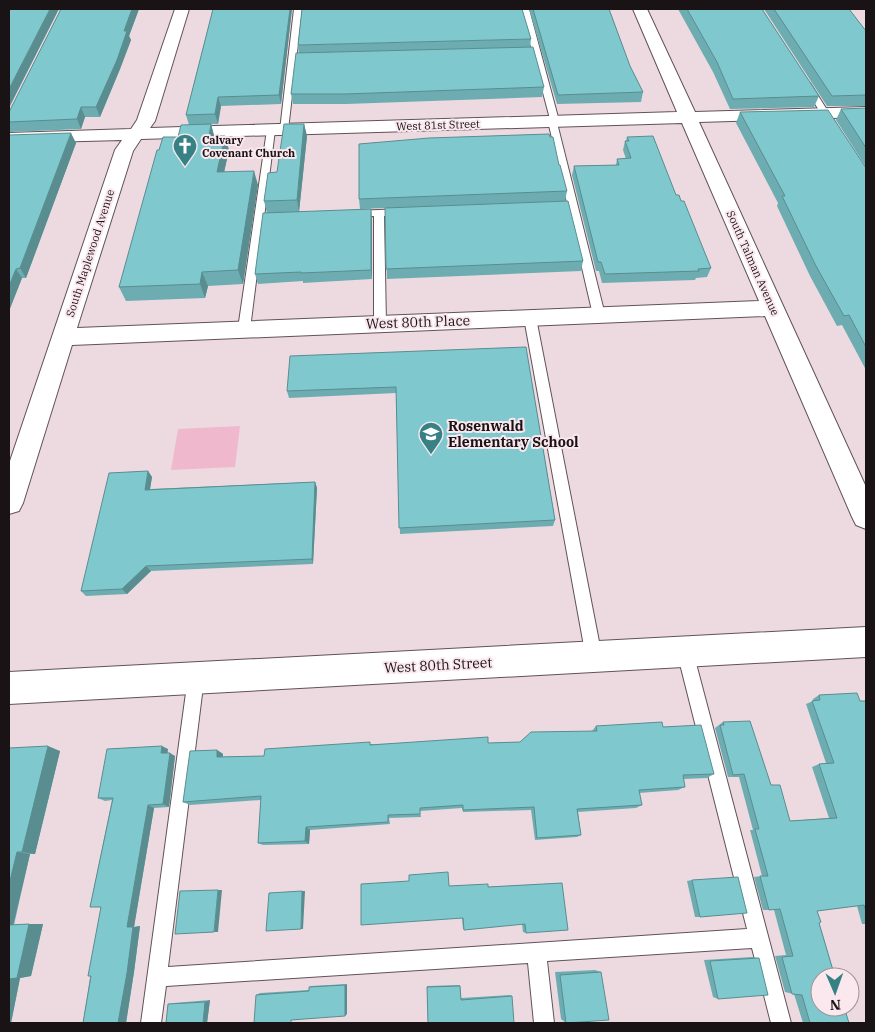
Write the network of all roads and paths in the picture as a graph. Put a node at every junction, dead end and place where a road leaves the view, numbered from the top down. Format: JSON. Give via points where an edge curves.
{"nodes":[{"id":1,"x":182,"y":9,"type":"edge"},
{"id":2,"x":298,"y":9,"type":"edge"},
{"id":3,"x":525,"y":9,"type":"edge"},
{"id":4,"x":640,"y":9,"type":"edge"},
{"id":5,"x":527,"y":52,"type":"edge"},
{"id":6,"x":537,"y":52,"type":"junction"},
{"id":7,"x":292,"y":59,"type":"junction"},
{"id":8,"x":302,"y":59,"type":"edge"},
{"id":9,"x":804,"y":80,"type":"edge"},
{"id":10,"x":866,"y":112,"type":"edge"},
{"id":11,"x":826,"y":113,"type":"junction"},
{"id":12,"x":688,"y":117,"type":"junction"},
{"id":13,"x":553,"y":121,"type":"junction"},
{"id":14,"x":278,"y":130,"type":"junction"},
{"id":15,"x":838,"y":133,"type":"edge"},
{"id":16,"x":136,"y":134,"type":"junction"},
{"id":17,"x":9,"y":138,"type":"edge"},
{"id":18,"x":418,"y":212,"type":"edge"},
{"id":19,"x":379,"y":213,"type":"junction"},
{"id":20,"x":339,"y":215,"type":"edge"},
{"id":21,"x":773,"y":308,"type":"junction"},
{"id":22,"x":599,"y":315,"type":"junction"},
{"id":23,"x":530,"y":318,"type":"junction"},
{"id":24,"x":380,"y":324,"type":"junction"},
{"id":25,"x":244,"y":329,"type":"junction"},
{"id":26,"x":62,"y":337,"type":"junction"},
{"id":27,"x":9,"y":503,"type":"edge"},
{"id":28,"x":866,"y":518,"type":"edge"},
{"id":29,"x":866,"y":642,"type":"edge"},
{"id":30,"x":686,"y":652,"type":"junction"},
{"id":31,"x":594,"y":657,"type":"junction"},
{"id":32,"x":196,"y":678,"type":"junction"},
{"id":33,"x":9,"y":688,"type":"edge"},
{"id":34,"x":759,"y":938,"type":"junction"},
{"id":35,"x":536,"y":952,"type":"junction"},
{"id":36,"x":157,"y":977,"type":"junction"},
{"id":37,"x":151,"y":1023,"type":"edge"},
{"id":38,"x":544,"y":1023,"type":"edge"},
{"id":39,"x":781,"y":1023,"type":"edge"}],
"edges":[{"from":1,"to":16,"type":"street","name":"South Maplewood Avenue","via":[[146,120]]},
{"from":2,"to":7,"type":"lane"},
{"from":3,"to":6,"type":"lane"},
{"from":4,"to":12,"type":"street","name":"South Talman Avenue"},
{"from":5,"to":6,"type":"lane"},
{"from":6,"to":13,"type":"lane"},
{"from":7,"to":8,"type":"lane"},
{"from":7,"to":14,"type":"lane"},
{"from":9,"to":11,"type":"lane"},
{"from":10,"to":11,"type":"street","name":"West 81st Street"},
{"from":11,"to":12,"type":"street","name":"West 81st Street"},
{"from":11,"to":15,"type":"lane"},
{"from":12,"to":13,"type":"street","name":"West 81st Street"},
{"from":12,"to":21,"type":"street","name":"South Talman Avenue"},
{"from":13,"to":14,"type":"street","name":"West 81st Street"},
{"from":13,"to":22,"type":"lane","via":[[568,206]]},
{"from":14,"to":16,"type":"street","name":"West 81st Street"},
{"from":14,"to":25,"type":"lane"},
{"from":16,"to":17,"type":"street","name":"West 81st Street"},
{"from":16,"to":26,"type":"street","name":"South Maplewood Avenue","via":[[124,150]]},
{"from":18,"to":19,"type":"lane"},
{"from":19,"to":20,"type":"lane"},
{"from":19,"to":24,"type":"lane"},
{"from":21,"to":22,"type":"street","name":"West 80th Place"},
{"from":21,"to":28,"type":"street","name":"South Talman Avenue"},
{"from":22,"to":23,"type":"street","name":"West 80th Place"},
{"from":23,"to":24,"type":"street","name":"West 80th Place"},
{"from":23,"to":31,"type":"lane"},
{"from":24,"to":25,"type":"street","name":"West 80th Place"},
{"from":25,"to":26,"type":"street","name":"West 80th Place"},
{"from":26,"to":27,"type":"street","name":"South Maplewood Avenue"},
{"from":29,"to":30,"type":"street","name":"West 80th Street"},
{"from":30,"to":31,"type":"street","name":"West 80th Street"},
{"from":30,"to":34,"type":"lane"},
{"from":31,"to":32,"type":"street","name":"West 80th Street"},
{"from":32,"to":33,"type":"street","name":"West 80th Street"},
{"from":32,"to":36,"type":"lane"},
{"from":34,"to":35,"type":"lane"},
{"from":34,"to":39,"type":"lane"},
{"from":35,"to":36,"type":"lane"},
{"from":35,"to":38,"type":"lane"},
{"from":36,"to":37,"type":"lane"}]}
